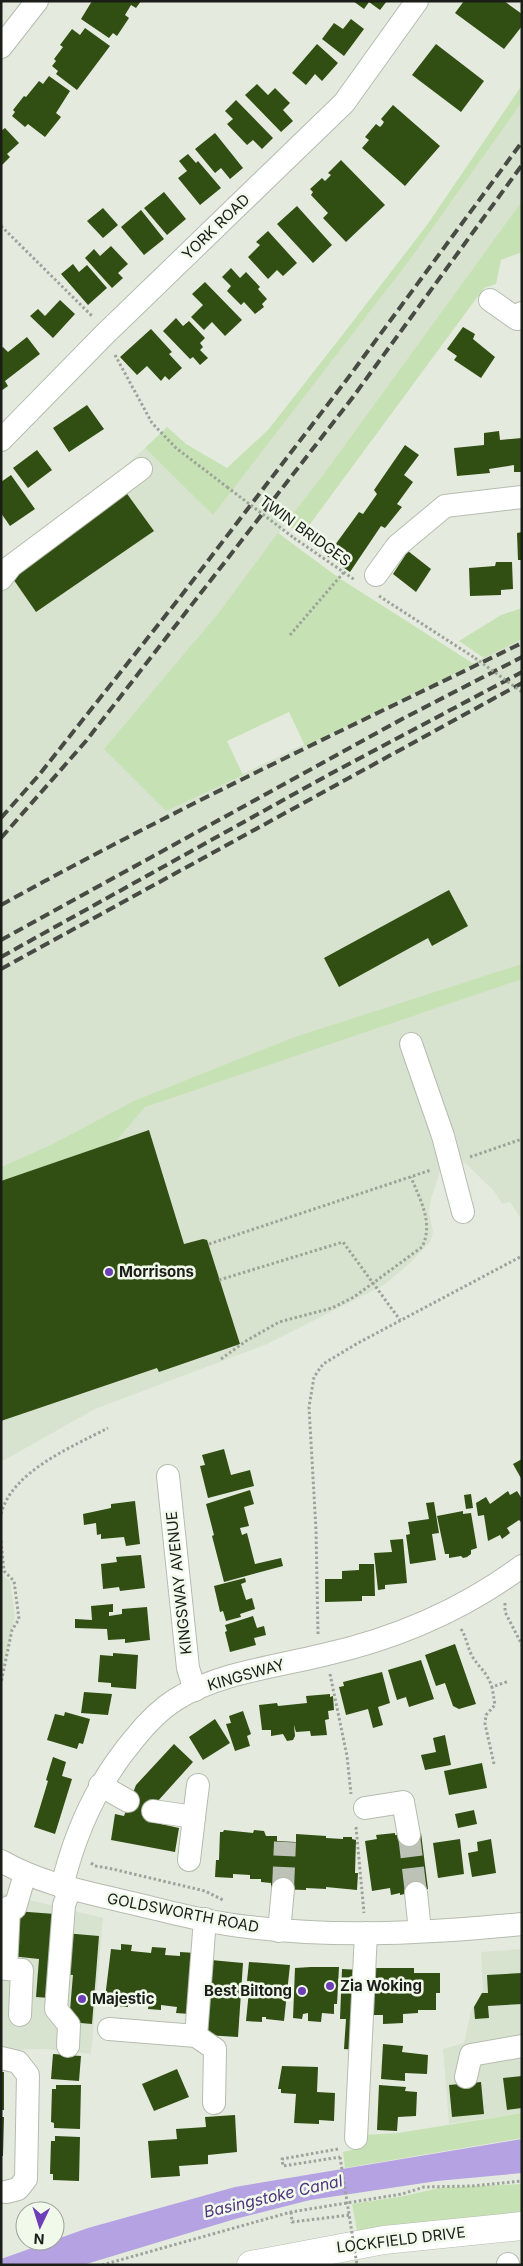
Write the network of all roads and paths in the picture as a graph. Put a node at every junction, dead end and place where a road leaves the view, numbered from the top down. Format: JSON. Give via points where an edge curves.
{"nodes":[{"id":1,"x":36,"y":1,"type":"edge"},
{"id":2,"x":417,"y":1,"type":"edge"},
{"id":3,"x":1,"y":47,"type":"edge"},
{"id":4,"x":1,"y":226,"type":"edge"},
{"id":5,"x":490,"y":300,"type":"dead end"},
{"id":6,"x":522,"y":313,"type":"edge"},
{"id":7,"x":95,"y":319,"type":"dead end"},
{"id":8,"x":113,"y":351,"type":"dead end"},
{"id":9,"x":1,"y":440,"type":"edge"},
{"id":10,"x":141,"y":469,"type":"dead end"},
{"id":11,"x":522,"y":497,"type":"edge"},
{"id":12,"x":344,"y":572,"type":"junction"},
{"id":13,"x":1,"y":579,"type":"edge"},
{"id":14,"x":371,"y":584,"type":"junction"},
{"id":15,"x":290,"y":635,"type":"dead end"},
{"id":16,"x":522,"y":692,"type":"edge"},
{"id":17,"x":411,"y":1044,"type":"dead end"},
{"id":18,"x":522,"y":1139,"type":"edge"},
{"id":19,"x":451,"y":1163,"type":"junction"},
{"id":20,"x":412,"y":1177,"type":"junction"},
{"id":21,"x":463,"y":1212,"type":"dead end"},
{"id":22,"x":209,"y":1244,"type":"dead end"},
{"id":23,"x":522,"y":1256,"type":"edge"},
{"id":24,"x":219,"y":1280,"type":"dead end"},
{"id":25,"x":372,"y":1284,"type":"junction"},
{"id":26,"x":400,"y":1320,"type":"junction"},
{"id":27,"x":221,"y":1359,"type":"dead end"},
{"id":28,"x":108,"y":1428,"type":"dead end"},
{"id":29,"x":168,"y":1476,"type":"dead end"},
{"id":30,"x":1,"y":1514,"type":"edge"},
{"id":31,"x":1,"y":1541,"type":"edge"},
{"id":32,"x":522,"y":1566,"type":"edge"},
{"id":33,"x":506,"y":1598,"type":"dead end"},
{"id":34,"x":455,"y":1624,"type":"dead end"},
{"id":35,"x":319,"y":1640,"type":"dead end"},
{"id":36,"x":522,"y":1645,"type":"edge"},
{"id":37,"x":509,"y":1681,"type":"dead end"},
{"id":38,"x":1,"y":1683,"type":"edge"},
{"id":39,"x":492,"y":1687,"type":"junction"},
{"id":40,"x":195,"y":1690,"type":"junction"},
{"id":41,"x":494,"y":1764,"type":"dead end"},
{"id":42,"x":100,"y":1785,"type":"junction"},
{"id":43,"x":198,"y":1785,"type":"dead end"},
{"id":44,"x":128,"y":1801,"type":"dead end"},
{"id":45,"x":365,"y":1808,"type":"dead end"},
{"id":46,"x":153,"y":1812,"type":"dead end"},
{"id":47,"x":194,"y":1817,"type":"junction"},
{"id":48,"x":409,"y":1835,"type":"tunnel mouth"},
{"id":49,"x":189,"y":1860,"type":"dead end"},
{"id":50,"x":1,"y":1861,"type":"edge"},
{"id":51,"x":89,"y":1861,"type":"dead end"},
{"id":52,"x":26,"y":1874,"type":"junction"},
{"id":53,"x":66,"y":1888,"type":"junction"},
{"id":54,"x":283,"y":1889,"type":"tunnel mouth"},
{"id":55,"x":416,"y":1893,"type":"tunnel mouth"},
{"id":56,"x":227,"y":1902,"type":"dead end"},
{"id":57,"x":354,"y":1913,"type":"dead end"},
{"id":58,"x":205,"y":1919,"type":"junction"},
{"id":59,"x":369,"y":1923,"type":"junction"},
{"id":60,"x":522,"y":1924,"type":"edge"},
{"id":61,"x":279,"y":1930,"type":"junction"},
{"id":62,"x":420,"y":1931,"type":"junction"},
{"id":63,"x":20,"y":2015,"type":"dead end"},
{"id":64,"x":109,"y":2030,"type":"dead end"},
{"id":65,"x":196,"y":2036,"type":"junction"},
{"id":66,"x":68,"y":2046,"type":"dead end"},
{"id":67,"x":522,"y":2046,"type":"edge"},
{"id":68,"x":1,"y":2058,"type":"edge"},
{"id":69,"x":466,"y":2077,"type":"dead end"},
{"id":70,"x":214,"y":2103,"type":"dead end"},
{"id":71,"x":347,"y":2144,"type":"joint"},
{"id":72,"x":522,"y":2181,"type":"edge"},
{"id":73,"x":6,"y":2192,"type":"dead end"},
{"id":74,"x":290,"y":2212,"type":"junction"},
{"id":75,"x":350,"y":2215,"type":"junction"},
{"id":76,"x":522,"y":2226,"type":"edge"},
{"id":77,"x":102,"y":2265,"type":"edge"},
{"id":78,"x":251,"y":2265,"type":"edge"},
{"id":79,"x":357,"y":2265,"type":"edge"}],
"edges":[{"from":1,"to":3,"type":"street"},
{"from":2,"to":9,"type":"street","name":"YORK ROAD","via":[[344,103],[99,340]]},
{"from":4,"to":7,"type":"path"},
{"from":5,"to":6,"type":"street","via":[[517,319]]},
{"from":8,"to":12,"type":"path","name":"TWIN BRIDGES","bridge":true,"via":[[152,423],[176,448]]},
{"from":10,"to":13,"type":"street","via":[[11,566]]},
{"from":11,"to":14,"type":"street","via":[[445,506],[397,546]]},
{"from":12,"to":14,"type":"path","name":"TWIN BRIDGES"},
{"from":12,"to":15,"type":"path"},
{"from":14,"to":16,"type":"path","name":"TWIN BRIDGES","bridge":true},
{"from":17,"to":19,"type":"street"},
{"from":18,"to":19,"type":"path"},
{"from":19,"to":20,"type":"path"},
{"from":19,"to":21,"type":"street"},
{"from":20,"to":22,"type":"path"},
{"from":20,"to":25,"type":"path","via":[[428,1226],[427,1237],[422,1246]]},
{"from":23,"to":26,"type":"path"},
{"from":24,"to":25,"type":"path","via":[[343,1242]]},
{"from":25,"to":26,"type":"path"},
{"from":25,"to":27,"type":"path","via":[[332,1308],[279,1322]]},
{"from":26,"to":35,"type":"path","via":[[323,1364],[314,1377],[309,1407]]},
{"from":28,"to":30,"type":"path","via":[[22,1479],[6,1498]]},
{"from":29,"to":40,"type":"street","name":"KINGSWAY AVENUE","via":[[188,1668]]},
{"from":31,"to":38,"type":"path","via":[[4,1571],[14,1581],[19,1619],[12,1630]]},
{"from":32,"to":40,"type":"street","name":"KINGSWAY","via":[[483,1592],[403,1630],[361,1645],[260,1669]]},
{"from":33,"to":36,"type":"path","via":[[505,1612]]},
{"from":34,"to":39,"type":"path","via":[[462,1630],[473,1658],[487,1673]]},
{"from":37,"to":39,"type":"path"},
{"from":39,"to":41,"type":"path","via":[[495,1705],[486,1715],[485,1724]]},
{"from":40,"to":42,"type":"street","name":"KINGSWAY","via":[[175,1700],[153,1718]]},
{"from":42,"to":44,"type":"street"},
{"from":42,"to":53,"type":"street","name":"KINGSWAY","via":[[78,1834]]},
{"from":43,"to":47,"type":"street"},
{"from":45,"to":48,"type":"street","via":[[403,1802]]},
{"from":46,"to":47,"type":"street"},
{"from":47,"to":49,"type":"street"},
{"from":50,"to":52,"type":"street","name":"GOLDSWORTH ROAD"},
{"from":51,"to":56,"type":"path","via":[[95,1866],[205,1890]]},
{"from":52,"to":53,"type":"street","name":"GOLDSWORTH ROAD"},
{"from":52,"to":63,"type":"street","via":[[15,1908],[9,1908],[6,1969],[22,1970]]},
{"from":53,"to":58,"type":"street","name":"GOLDSWORTH ROAD"},
{"from":53,"to":66,"type":"street","name":"KINGSWAY","via":[[56,2009],[69,2025]]},
{"from":54,"to":61,"type":"street"},
{"from":55,"to":62,"type":"street"},
{"from":57,"to":59,"type":"path"},
{"from":58,"to":61,"type":"street","name":"GOLDSWORTH ROAD"},
{"from":58,"to":65,"type":"street"},
{"from":59,"to":61,"type":"street","name":"GOLDSWORTH ROAD"},
{"from":59,"to":62,"type":"street","name":"GOLDSWORTH ROAD"},
{"from":59,"to":71,"type":"street"},
{"from":60,"to":62,"type":"street","name":"GOLDSWORTH ROAD"},
{"from":64,"to":65,"type":"street"},
{"from":65,"to":70,"type":"street","via":[[215,2050]]},
{"from":67,"to":69,"type":"street","via":[[471,2055]]},
{"from":68,"to":73,"type":"street","via":[[18,2062],[28,2075],[26,2180],[18,2189]]},
{"from":71,"to":75,"type":"path","bridge":true,"via":[[282,2160],[283,2166],[340,2157]]},
{"from":72,"to":74,"type":"path","via":[[424,2187],[402,2194]]},
{"from":74,"to":75,"type":"path","via":[[292,2222]]},
{"from":74,"to":77,"type":"path"},
{"from":75,"to":79,"type":"path","bridge":true},
{"from":76,"to":78,"type":"main road","name":"LOCKFIELD DRIVE","via":[[384,2240]]}]}
